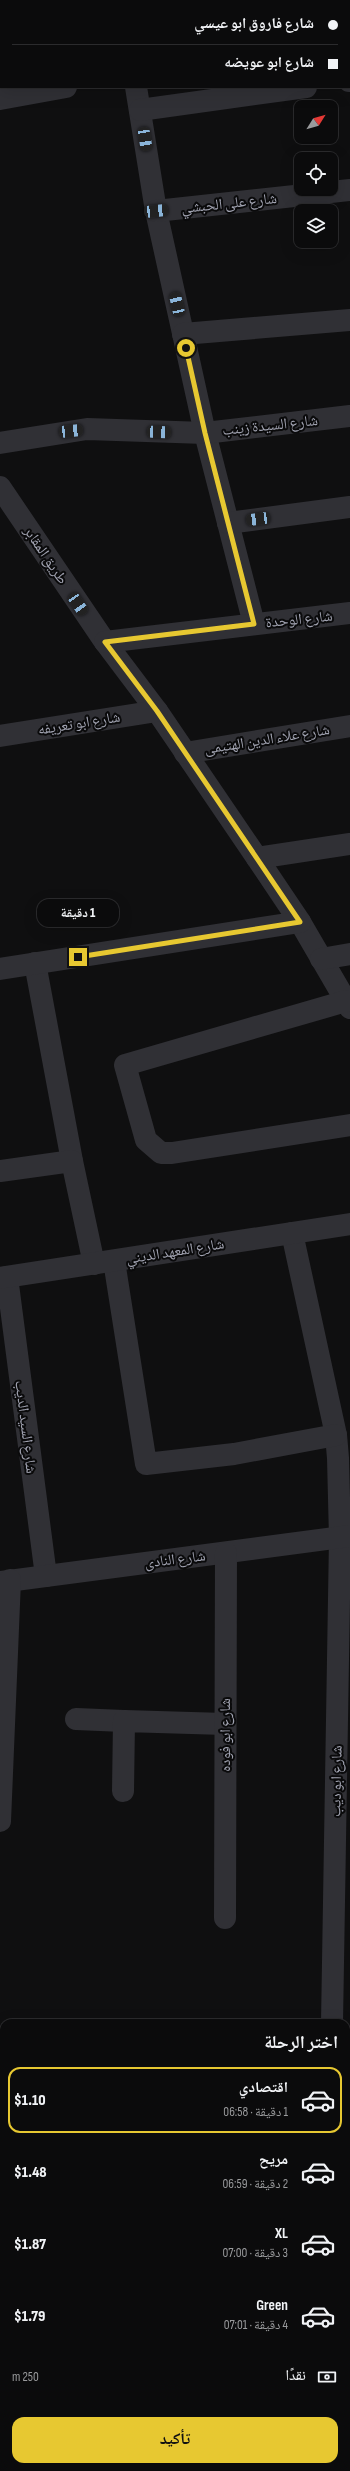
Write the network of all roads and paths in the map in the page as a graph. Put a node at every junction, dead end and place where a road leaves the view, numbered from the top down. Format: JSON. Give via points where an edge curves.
{"nodes":[{"id":1,"x":60,"y":88,"type":"edge"},
{"id":2,"x":136,"y":88,"type":"edge"},
{"id":3,"x":292,"y":88,"type":"edge"},
{"id":4,"x":237,"y":92,"type":"edge"},
{"id":5,"x":0,"y":99,"type":"edge"},
{"id":6,"x":140,"y":110,"type":"junction"},
{"id":7,"x":350,"y":190,"type":"edge"},
{"id":8,"x":156,"y":211,"type":"junction"},
{"id":9,"x":350,"y":320,"type":"edge"},
{"id":10,"x":184,"y":334,"type":"junction"},
{"id":11,"x":350,"y":416,"type":"edge"},
{"id":12,"x":205,"y":433,"type":"junction"},
{"id":13,"x":0,"y":443,"type":"edge"},
{"id":14,"x":0,"y":488,"type":"edge"},
{"id":15,"x":350,"y":507,"type":"edge"},
{"id":16,"x":228,"y":523,"type":"junction"},
{"id":17,"x":350,"y":613,"type":"edge"},
{"id":18,"x":254,"y":624,"type":"junction"},
{"id":19,"x":105,"y":642,"type":"junction"},
{"id":20,"x":157,"y":711,"type":"junction"},
{"id":21,"x":350,"y":726,"type":"edge"},
{"id":22,"x":0,"y":736,"type":"edge"},
{"id":23,"x":185,"y":753,"type":"junction"},
{"id":24,"x":350,"y":844,"type":"edge"},
{"id":25,"x":257,"y":858,"type":"junction"},
{"id":26,"x":300,"y":922,"type":"junction"},
{"id":27,"x":350,"y":954,"type":"edge"},
{"id":28,"x":321,"y":960,"type":"junction"},
{"id":29,"x":35,"y":963,"type":"junction"},
{"id":30,"x":0,"y":969,"type":"edge"},
{"id":31,"x":348,"y":1004,"type":"edge"},
{"id":32,"x":350,"y":1125,"type":"edge"},
{"id":33,"x":72,"y":1161,"type":"junction"},
{"id":34,"x":0,"y":1172,"type":"edge"},
{"id":35,"x":350,"y":1224,"type":"edge"},
{"id":36,"x":292,"y":1233,"type":"junction"},
{"id":37,"x":104,"y":1262,"type":"junction"},
{"id":38,"x":3,"y":1278,"type":"edge"},
{"id":39,"x":336,"y":1435,"type":"junction"},
{"id":40,"x":345,"y":1537,"type":"edge"},
{"id":41,"x":226,"y":1553,"type":"junction"},
{"id":42,"x":46,"y":1576,"type":"junction"},
{"id":43,"x":5,"y":1581,"type":"edge"},
{"id":44,"x":76,"y":1719,"type":"dead end"},
{"id":45,"x":124,"y":1721,"type":"junction"},
{"id":46,"x":225,"y":1724,"type":"junction"},
{"id":47,"x":123,"y":1791,"type":"dead end"},
{"id":48,"x":0,"y":1821,"type":"edge"},
{"id":49,"x":225,"y":1918,"type":"dead end"},
{"id":50,"x":332,"y":2019,"type":"edge"}],
"edges":[{"from":1,"to":5,"type":"street"},
{"from":2,"to":6,"type":"street"},
{"from":3,"to":4,"type":"street"},
{"from":4,"to":6,"type":"street"},
{"from":6,"to":8,"type":"street"},
{"from":7,"to":8,"type":"street","name":"شارع على الحبشي"},
{"from":8,"to":10,"type":"street"},
{"from":9,"to":10,"type":"street"},
{"from":10,"to":12,"type":"street"},
{"from":11,"to":12,"type":"street","name":"شارع السيدة زينب"},
{"from":12,"to":13,"type":"street","name":"شارع السيدة زينب","via":[[87,429]]},
{"from":12,"to":16,"type":"street"},
{"from":14,"to":19,"type":"street","name":"طريق المقابر"},
{"from":15,"to":16,"type":"street"},
{"from":16,"to":18,"type":"street"},
{"from":17,"to":18,"type":"street","name":"شارع الوحدة"},
{"from":18,"to":19,"type":"street","name":"شارع الوحدة"},
{"from":19,"to":20,"type":"street","name":"طريق المقابر"},
{"from":20,"to":22,"type":"street","name":"شارع ابو تعريفه"},
{"from":20,"to":23,"type":"street","name":"طريق المقابر"},
{"from":21,"to":23,"type":"street","name":"شارع علاء الدين الهتيمى"},
{"from":23,"to":25,"type":"street","name":"طريق المقابر"},
{"from":24,"to":25,"type":"street"},
{"from":25,"to":26,"type":"street","name":"طريق المقابر"},
{"from":26,"to":28,"type":"street","name":"طريق المقابر"},
{"from":26,"to":29,"type":"street"},
{"from":27,"to":28,"type":"street"},
{"from":28,"to":31,"type":"street","name":"طريق المقابر"},
{"from":29,"to":30,"type":"street"},
{"from":29,"to":33,"type":"street"},
{"from":31,"to":32,"type":"street","via":[[125,1065],[146,1140],[161,1153]]},
{"from":33,"to":34,"type":"street"},
{"from":33,"to":37,"type":"street"},
{"from":35,"to":36,"type":"street","name":"شارع المعهد الديني"},
{"from":36,"to":37,"type":"street","name":"شارع المعهد الديني"},
{"from":36,"to":39,"type":"street","name":"شارع ابو ديب"},
{"from":37,"to":38,"type":"street","name":"شارع المعهد الديني"},
{"from":37,"to":39,"type":"street","via":[[146,1464],[234,1454]]},
{"from":38,"to":42,"type":"street","name":"شارع السيد الديب"},
{"from":39,"to":40,"type":"street","name":"شارع ابو ديب"},
{"from":40,"to":41,"type":"street","name":"شارع النادى"},
{"from":40,"to":50,"type":"street","name":"شارع ابو ديب"},
{"from":41,"to":42,"type":"street","name":"شارع النادى"},
{"from":41,"to":46,"type":"street","name":"شارع ابو فوده"},
{"from":42,"to":43,"type":"street","name":"شارع النادى"},
{"from":43,"to":48,"type":"street"},
{"from":44,"to":45,"type":"street"},
{"from":45,"to":46,"type":"street"},
{"from":45,"to":47,"type":"street"},
{"from":46,"to":49,"type":"street","name":"شارع ابو فوده"}]}
